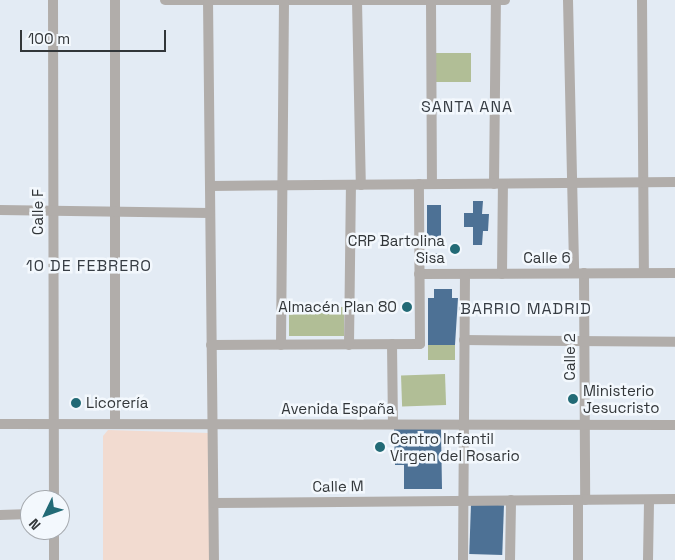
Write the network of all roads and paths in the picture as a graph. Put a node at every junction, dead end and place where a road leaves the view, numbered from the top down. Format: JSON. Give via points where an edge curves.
{"nodes":[{"id":1,"x":53,"y":0,"type":"edge"},
{"id":2,"x":115,"y":0,"type":"edge"},
{"id":3,"x":165,"y":0,"type":"edge"},
{"id":4,"x":208,"y":0,"type":"edge"},
{"id":5,"x":431,"y":0,"type":"edge"},
{"id":6,"x":464,"y":0,"type":"edge"},
{"id":7,"x":496,"y":0,"type":"edge"},
{"id":8,"x":505,"y":0,"type":"edge"},
{"id":9,"x":568,"y":0,"type":"edge"},
{"id":10,"x":642,"y":0,"type":"edge"},
{"id":11,"x":284,"y":1,"type":"junction"},
{"id":12,"x":298,"y":1,"type":"edge"},
{"id":13,"x":357,"y":1,"type":"edge"},
{"id":14,"x":643,"y":182,"type":"junction"},
{"id":15,"x":675,"y":182,"type":"edge"},
{"id":16,"x":572,"y":183,"type":"junction"},
{"id":17,"x":419,"y":184,"type":"junction"},
{"id":18,"x":432,"y":184,"type":"junction"},
{"id":19,"x":499,"y":184,"type":"junction"},
{"id":20,"x":356,"y":185,"type":"junction"},
{"id":21,"x":210,"y":186,"type":"junction"},
{"id":22,"x":283,"y":186,"type":"junction"},
{"id":23,"x":0,"y":210,"type":"edge"},
{"id":24,"x":54,"y":211,"type":"junction"},
{"id":25,"x":115,"y":212,"type":"junction"},
{"id":26,"x":210,"y":213,"type":"junction"},
{"id":27,"x":579,"y":273,"type":"junction"},
{"id":28,"x":644,"y":273,"type":"junction"},
{"id":29,"x":675,"y":273,"type":"edge"},
{"id":30,"x":419,"y":274,"type":"junction"},
{"id":31,"x":465,"y":274,"type":"junction"},
{"id":32,"x":502,"y":274,"type":"junction"},
{"id":33,"x":464,"y":340,"type":"junction"},
{"id":34,"x":584,"y":340,"type":"junction"},
{"id":35,"x":675,"y":342,"type":"edge"},
{"id":36,"x":392,"y":344,"type":"junction"},
{"id":37,"x":211,"y":345,"type":"junction"},
{"id":38,"x":281,"y":345,"type":"junction"},
{"id":39,"x":349,"y":345,"type":"junction"},
{"id":40,"x":0,"y":424,"type":"edge"},
{"id":41,"x":54,"y":424,"type":"junction"},
{"id":42,"x":116,"y":424,"type":"junction"},
{"id":43,"x":211,"y":424,"type":"junction"},
{"id":44,"x":393,"y":424,"type":"junction"},
{"id":45,"x":463,"y":424,"type":"junction"},
{"id":46,"x":585,"y":424,"type":"junction"},
{"id":47,"x":675,"y":424,"type":"edge"},
{"id":48,"x":54,"y":490,"type":"edge"},
{"id":49,"x":675,"y":499,"type":"edge"},
{"id":50,"x":463,"y":500,"type":"junction"},
{"id":51,"x":511,"y":500,"type":"junction"},
{"id":52,"x":581,"y":500,"type":"junction"},
{"id":53,"x":649,"y":500,"type":"junction"},
{"id":54,"x":214,"y":503,"type":"junction"},
{"id":55,"x":20,"y":514,"type":"edge"},
{"id":56,"x":0,"y":515,"type":"edge"},
{"id":57,"x":54,"y":540,"type":"edge"},
{"id":58,"x":54,"y":560,"type":"edge"},
{"id":59,"x":214,"y":560,"type":"edge"},
{"id":60,"x":463,"y":560,"type":"edge"},
{"id":61,"x":510,"y":560,"type":"edge"},
{"id":62,"x":578,"y":560,"type":"edge"},
{"id":63,"x":648,"y":560,"type":"edge"}],
"edges":[{"from":1,"to":24,"type":"street","name":"Calle F"},
{"from":2,"to":25,"type":"street"},
{"from":3,"to":4,"type":"street"},
{"from":4,"to":11,"type":"street"},
{"from":4,"to":21,"type":"street"},
{"from":5,"to":6,"type":"street"},
{"from":5,"to":13,"type":"street"},
{"from":5,"to":18,"type":"street"},
{"from":6,"to":7,"type":"street"},
{"from":7,"to":8,"type":"street"},
{"from":7,"to":19,"type":"street"},
{"from":9,"to":16,"type":"street","name":"Calle 2"},
{"from":10,"to":14,"type":"street"},
{"from":11,"to":12,"type":"street"},
{"from":11,"to":22,"type":"street"},
{"from":12,"to":13,"type":"street"},
{"from":13,"to":20,"type":"street"},
{"from":14,"to":15,"type":"street"},
{"from":14,"to":16,"type":"street"},
{"from":14,"to":28,"type":"street"},
{"from":16,"to":19,"type":"street"},
{"from":16,"to":27,"type":"street","name":"Calle 2"},
{"from":17,"to":18,"type":"street"},
{"from":17,"to":20,"type":"street"},
{"from":17,"to":30,"type":"street"},
{"from":18,"to":19,"type":"street"},
{"from":19,"to":32,"type":"street"},
{"from":20,"to":22,"type":"street"},
{"from":20,"to":39,"type":"street"},
{"from":21,"to":22,"type":"street"},
{"from":21,"to":26,"type":"street"},
{"from":22,"to":38,"type":"street"},
{"from":23,"to":24,"type":"street"},
{"from":24,"to":25,"type":"street"},
{"from":24,"to":41,"type":"street","name":"Calle F"},
{"from":25,"to":26,"type":"street"},
{"from":25,"to":42,"type":"street"},
{"from":26,"to":37,"type":"street"},
{"from":27,"to":28,"type":"street","name":"Calle 6"},
{"from":27,"to":32,"type":"street","name":"Calle 6"},
{"from":27,"to":34,"type":"street","name":"Calle 2"},
{"from":28,"to":29,"type":"street","name":"Calle 6"},
{"from":30,"to":31,"type":"street","name":"Calle 6"},
{"from":30,"to":36,"type":"street","via":[[420,344]]},
{"from":31,"to":32,"type":"street","name":"Calle 6"},
{"from":31,"to":33,"type":"street"},
{"from":33,"to":34,"type":"street"},
{"from":33,"to":45,"type":"street"},
{"from":34,"to":35,"type":"street"},
{"from":34,"to":46,"type":"street","name":"Calle 2"},
{"from":36,"to":39,"type":"street"},
{"from":36,"to":44,"type":"street"},
{"from":37,"to":38,"type":"street"},
{"from":37,"to":43,"type":"street"},
{"from":38,"to":39,"type":"street"},
{"from":40,"to":41,"type":"street","name":"Avenida España"},
{"from":41,"to":42,"type":"street","name":"Avenida España"},
{"from":41,"to":48,"type":"street","name":"Calle F"},
{"from":42,"to":43,"type":"street","name":"Avenida España"},
{"from":43,"to":44,"type":"street","name":"Avenida España"},
{"from":43,"to":54,"type":"street"},
{"from":44,"to":45,"type":"street","name":"Avenida España"},
{"from":45,"to":46,"type":"street","name":"Avenida España"},
{"from":45,"to":50,"type":"street"},
{"from":46,"to":47,"type":"street","name":"Avenida España"},
{"from":46,"to":52,"type":"street","name":"Calle 2"},
{"from":49,"to":53,"type":"street","name":"Calle M"},
{"from":50,"to":51,"type":"street","name":"Calle M"},
{"from":50,"to":54,"type":"street","name":"Calle M"},
{"from":50,"to":60,"type":"street"},
{"from":51,"to":52,"type":"street","name":"Calle M"},
{"from":51,"to":61,"type":"street"},
{"from":52,"to":53,"type":"street","name":"Calle M"},
{"from":52,"to":62,"type":"street","name":"Calle 2"},
{"from":53,"to":63,"type":"street"},
{"from":54,"to":59,"type":"street"},
{"from":55,"to":56,"type":"street"},
{"from":57,"to":58,"type":"street"}]}
